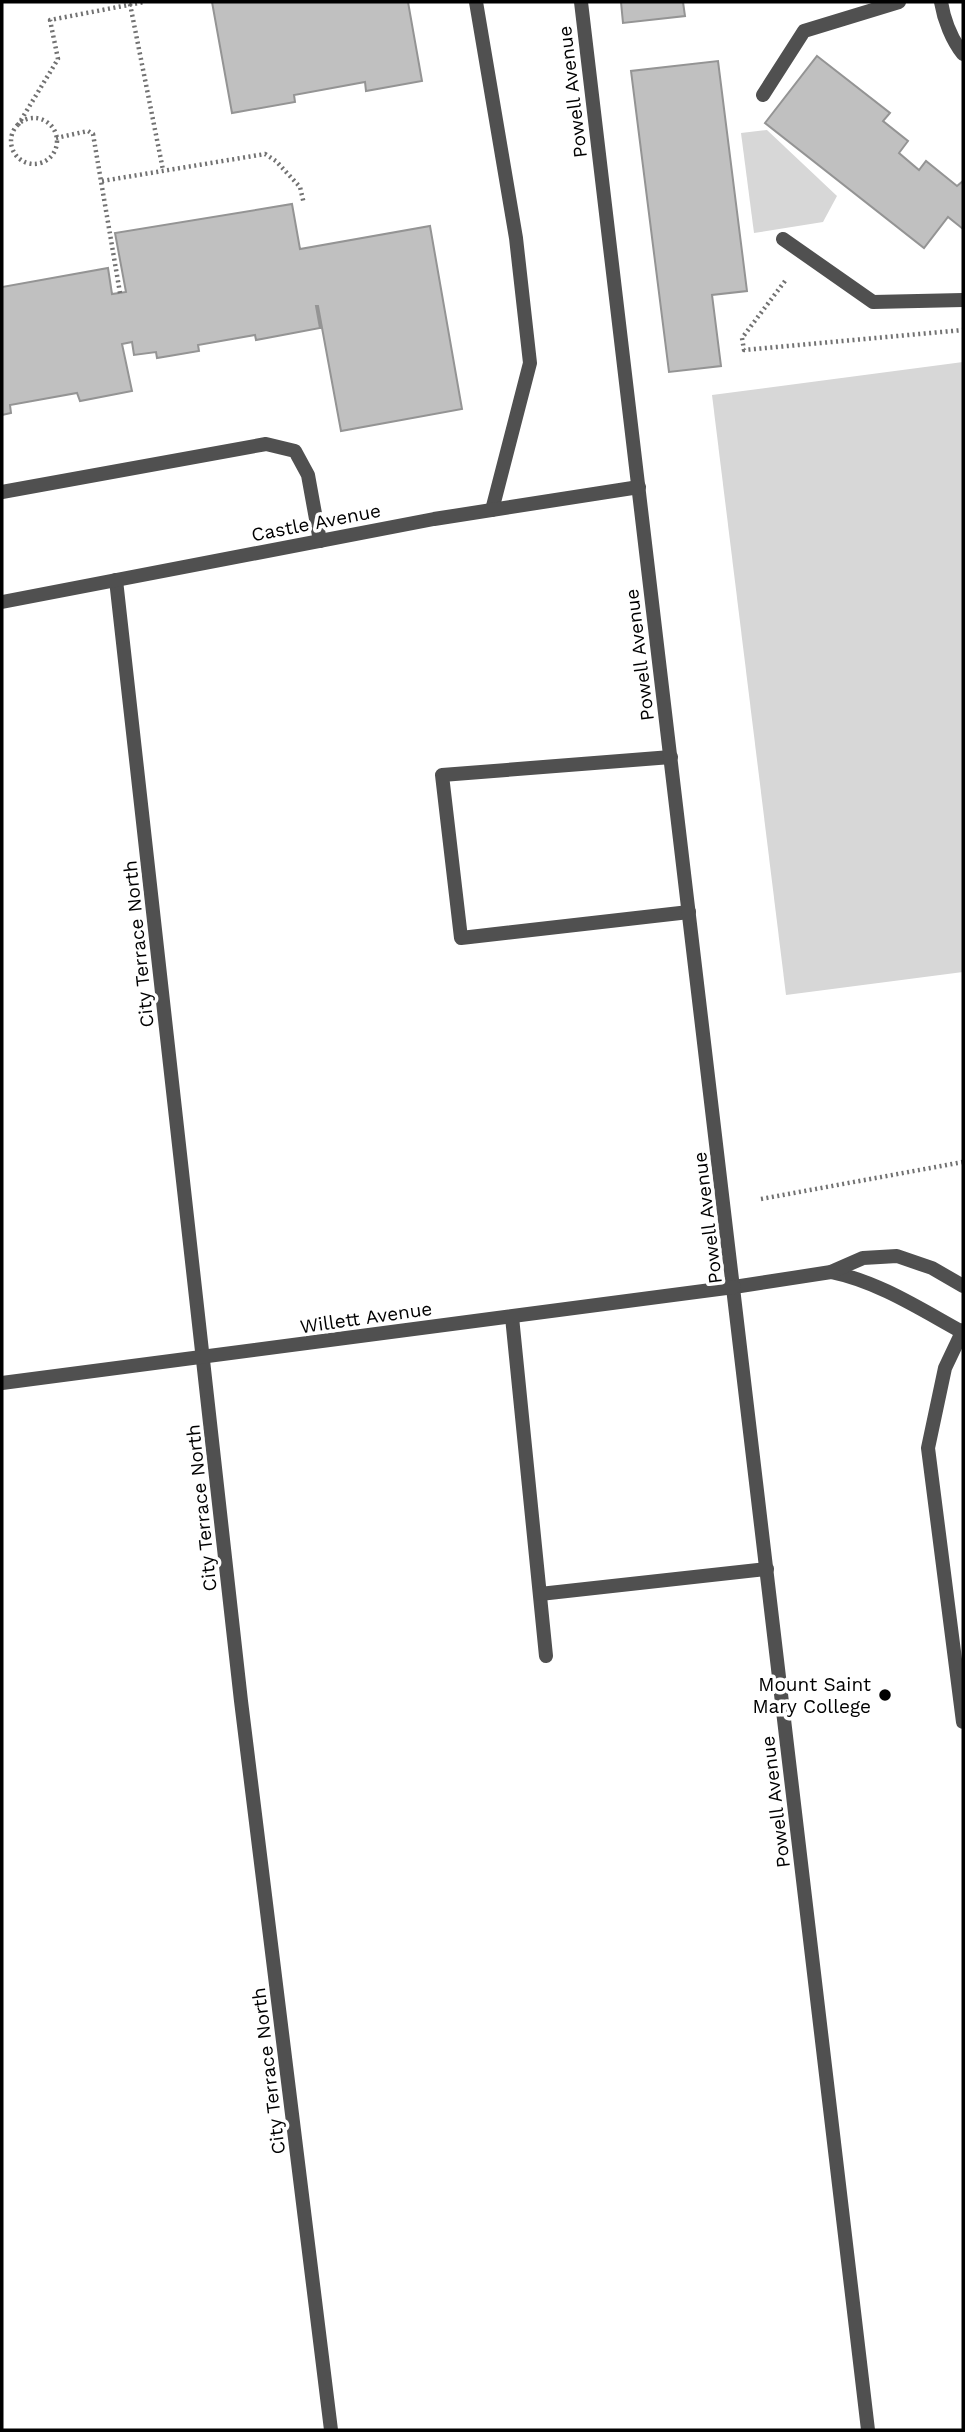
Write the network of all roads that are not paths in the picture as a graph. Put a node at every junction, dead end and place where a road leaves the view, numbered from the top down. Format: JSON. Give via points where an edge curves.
{"nodes":[{"id":1,"x":476,"y":2,"type":"edge"},
{"id":2,"x":581,"y":2,"type":"edge"},
{"id":3,"x":899,"y":2,"type":"edge"},
{"id":4,"x":941,"y":2,"type":"edge"},
{"id":5,"x":963,"y":54,"type":"edge"},
{"id":6,"x":763,"y":95,"type":"dead end"},
{"id":7,"x":783,"y":239,"type":"dead end"},
{"id":8,"x":963,"y":300,"type":"edge"},
{"id":9,"x":639,"y":487,"type":"junction"},
{"id":10,"x":2,"y":492,"type":"edge"},
{"id":11,"x":492,"y":510,"type":"junction"},
{"id":12,"x":320,"y":541,"type":"junction"},
{"id":13,"x":116,"y":580,"type":"junction"},
{"id":14,"x":2,"y":602,"type":"edge"},
{"id":15,"x":671,"y":757,"type":"junction"},
{"id":16,"x":690,"y":912,"type":"junction"},
{"id":17,"x":831,"y":1272,"type":"junction"},
{"id":18,"x":963,"y":1286,"type":"edge"},
{"id":19,"x":734,"y":1287,"type":"junction"},
{"id":20,"x":512,"y":1317,"type":"junction"},
{"id":21,"x":963,"y":1331,"type":"edge"},
{"id":22,"x":204,"y":1358,"type":"junction"},
{"id":23,"x":2,"y":1383,"type":"edge"},
{"id":24,"x":767,"y":1569,"type":"junction"},
{"id":25,"x":540,"y":1594,"type":"junction"},
{"id":26,"x":546,"y":1656,"type":"dead end"},
{"id":27,"x":963,"y":1722,"type":"edge"},
{"id":28,"x":331,"y":2430,"type":"edge"},
{"id":29,"x":868,"y":2430,"type":"edge"}],
"edges":[{"from":1,"to":11,"type":"street","via":[[516,238],[530,363]]},
{"from":2,"to":9,"type":"street","name":"Powell Avenue"},
{"from":3,"to":6,"type":"street","via":[[804,31]]},
{"from":4,"to":5,"type":"street"},
{"from":7,"to":8,"type":"street","via":[[873,302]]},
{"from":9,"to":11,"type":"street","name":"Castle Avenue"},
{"from":9,"to":15,"type":"street","name":"Powell Avenue"},
{"from":10,"to":12,"type":"street","via":[[266,444],[295,452],[308,475]]},
{"from":11,"to":12,"type":"street","name":"Castle Avenue"},
{"from":12,"to":13,"type":"street","name":"Castle Avenue"},
{"from":13,"to":14,"type":"street","name":"Castle Avenue"},
{"from":13,"to":22,"type":"street","name":"City Terrace North"},
{"from":15,"to":16,"type":"street","name":"Powell Avenue"},
{"from":15,"to":16,"type":"street","via":[[442,775],[461,938]]},
{"from":16,"to":19,"type":"street","name":"Powell Avenue"},
{"from":17,"to":18,"type":"street","via":[[863,1258],[897,1256],[932,1268]]},
{"from":17,"to":19,"type":"street","name":"Willett Avenue"},
{"from":17,"to":21,"type":"street","via":[[878,1287]]},
{"from":19,"to":20,"type":"street","name":"Willett Avenue"},
{"from":19,"to":24,"type":"street","name":"Powell Avenue"},
{"from":20,"to":22,"type":"street","name":"Willett Avenue"},
{"from":20,"to":25,"type":"street"},
{"from":21,"to":27,"type":"street","via":[[945,1368],[928,1448]]},
{"from":22,"to":23,"type":"street","name":"Willett Avenue"},
{"from":22,"to":28,"type":"street","name":"City Terrace North"},
{"from":24,"to":25,"type":"street"},
{"from":24,"to":29,"type":"street","name":"Powell Avenue"},
{"from":25,"to":26,"type":"street"}]}
